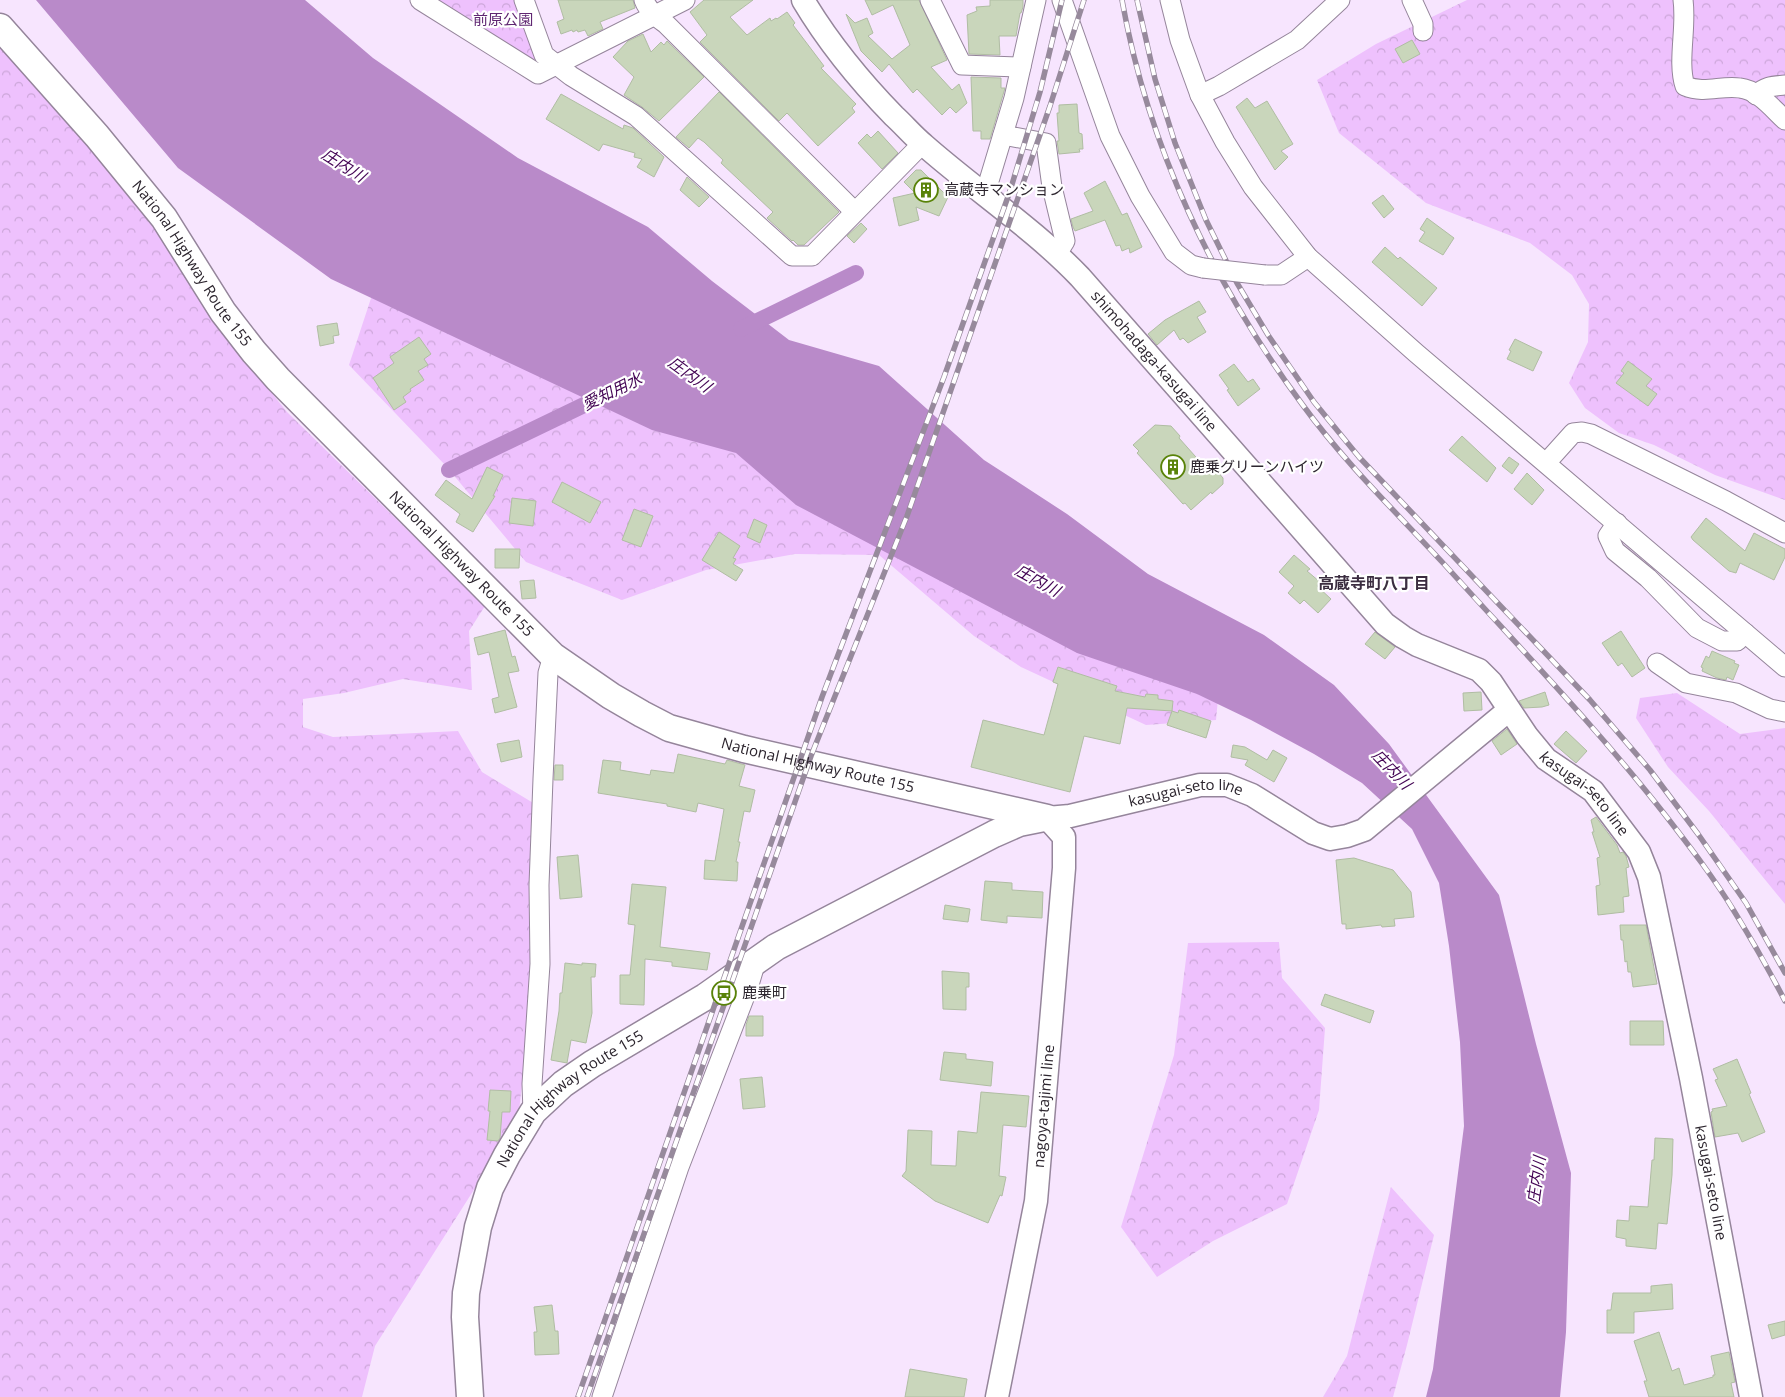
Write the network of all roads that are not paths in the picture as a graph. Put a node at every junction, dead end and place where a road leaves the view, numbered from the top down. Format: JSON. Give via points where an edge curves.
{"nodes":[{"id":1,"x":420,"y":0,"type":"edge"},
{"id":2,"x":524,"y":0,"type":"edge"},
{"id":3,"x":644,"y":0,"type":"edge"},
{"id":4,"x":684,"y":0,"type":"edge"},
{"id":5,"x":803,"y":0,"type":"edge"},
{"id":6,"x":930,"y":0,"type":"edge"},
{"id":7,"x":1036,"y":0,"type":"edge"},
{"id":8,"x":1062,"y":0,"type":"edge"},
{"id":9,"x":1170,"y":0,"type":"edge"},
{"id":10,"x":1340,"y":0,"type":"edge"},
{"id":11,"x":1412,"y":0,"type":"edge"},
{"id":12,"x":1683,"y":0,"type":"edge"},
{"id":13,"x":655,"y":16,"type":"junction"},
{"id":14,"x":0,"y":27,"type":"edge"},
{"id":15,"x":1423,"y":31,"type":"dead end"},
{"id":16,"x":556,"y":66,"type":"junction"},
{"id":17,"x":1021,"y":67,"type":"junction"},
{"id":18,"x":1785,"y":85,"type":"edge"},
{"id":19,"x":1200,"y":95,"type":"junction"},
{"id":20,"x":1756,"y":95,"type":"junction"},
{"id":21,"x":1785,"y":120,"type":"edge"},
{"id":22,"x":1003,"y":135,"type":"junction"},
{"id":23,"x":922,"y":144,"type":"junction"},
{"id":24,"x":985,"y":194,"type":"junction"},
{"id":25,"x":854,"y":211,"type":"junction"},
{"id":26,"x":1057,"y":254,"type":"junction"},
{"id":27,"x":1308,"y":257,"type":"junction"},
{"id":28,"x":1546,"y":463,"type":"junction"},
{"id":29,"x":1617,"y":523,"type":"junction"},
{"id":30,"x":1785,"y":533,"type":"edge"},
{"id":31,"x":1745,"y":633,"type":"junction"},
{"id":32,"x":553,"y":656,"type":"junction"},
{"id":33,"x":1657,"y":663,"type":"dead end"},
{"id":34,"x":1785,"y":667,"type":"edge"},
{"id":35,"x":1509,"y":710,"type":"junction"},
{"id":36,"x":1785,"y":712,"type":"edge"},
{"id":37,"x":1047,"y":818,"type":"junction"},
{"id":38,"x":756,"y":961,"type":"junction"},
{"id":39,"x":533,"y":1112,"type":"junction"},
{"id":40,"x":470,"y":1397,"type":"edge"},
{"id":41,"x":602,"y":1397,"type":"edge"},
{"id":42,"x":997,"y":1397,"type":"edge"},
{"id":43,"x":1751,"y":1397,"type":"edge"}],
"edges":[{"from":1,"to":16,"type":"street","via":[[538,74]]},
{"from":2,"to":16,"type":"street","via":[[544,55]]},
{"from":3,"to":13,"type":"street"},
{"from":4,"to":13,"type":"street"},
{"from":5,"to":23,"type":"main road","name":"shimohadaga-kasugai line","via":[[873,93]]},
{"from":6,"to":17,"type":"street","via":[[962,65]]},
{"from":7,"to":17,"type":"street"},
{"from":8,"to":27,"type":"street","bridge":true,"via":[[1110,136],[1140,196],[1180,259],[1204,268],[1281,275]]},
{"from":9,"to":19,"type":"street","via":[[1180,40]]},
{"from":10,"to":19,"type":"street","via":[[1297,40]]},
{"from":11,"to":15,"type":"street"},
{"from":12,"to":20,"type":"street","via":[[1682,77],[1685,86],[1695,90],[1739,87]]},
{"from":13,"to":16,"type":"street"},
{"from":13,"to":25,"type":"street"},
{"from":14,"to":32,"type":"highway","name":"National Highway Route 155","via":[[97,136],[164,218],[223,312],[278,380]]},
{"from":16,"to":25,"type":"street","via":[[636,116],[792,256],[812,256]]},
{"from":17,"to":22,"type":"street"},
{"from":18,"to":20,"type":"street","via":[[1768,86]]},
{"from":19,"to":27,"type":"street","via":[[1253,187]]},
{"from":20,"to":21,"type":"street"},
{"from":22,"to":24,"type":"street"},
{"from":22,"to":26,"type":"street","via":[[1046,143],[1065,241]]},
{"from":23,"to":24,"type":"main road","name":"shimohadaga-kasugai line"},
{"from":23,"to":25,"type":"street"},
{"from":24,"to":26,"type":"main road","name":"shimohadaga-kasugai line"},
{"from":26,"to":35,"type":"main road","name":"shimohadaga-kasugai line","via":[[1385,624],[1417,645],[1479,670],[1492,682]]},
{"from":27,"to":28,"type":"street"},
{"from":28,"to":29,"type":"street"},
{"from":28,"to":30,"type":"street","via":[[1573,433],[1591,434]]},
{"from":29,"to":31,"type":"street"},
{"from":29,"to":31,"type":"street","via":[[1608,536],[1615,551],[1648,578],[1697,628],[1722,640],[1737,641]]},
{"from":31,"to":34,"type":"street"},
{"from":32,"to":37,"type":"highway","name":"National Highway Route 155","via":[[611,696],[668,728],[744,749]]},
{"from":32,"to":39,"type":"street","via":[[548,673],[543,779],[540,964]]},
{"from":33,"to":36,"type":"street","via":[[1686,683],[1736,693],[1770,709]]},
{"from":35,"to":37,"type":"main road","name":"kasugai-seto line","via":[[1364,830],[1347,836],[1330,839],[1313,833],[1252,795],[1227,785],[1200,785],[1070,816]]},
{"from":35,"to":43,"type":"main road","name":"kasugai-seto line","via":[[1546,759],[1593,791],[1639,852],[1649,877],[1691,1078]]},
{"from":37,"to":38,"type":"highway","name":"National Highway Route 155","via":[[994,834],[776,947]]},
{"from":37,"to":42,"type":"main road","name":"nagoya-tajimi line","via":[[1064,838],[1064,868],[1037,1191]]},
{"from":38,"to":39,"type":"highway","name":"National Highway Route 155","via":[[705,997],[592,1064],[563,1084]]},
{"from":38,"to":41,"type":"street","via":[[680,1166]]},
{"from":39,"to":40,"type":"highway","name":"National Highway Route 155","via":[[490,1188],[478,1228],[466,1292]]}]}
